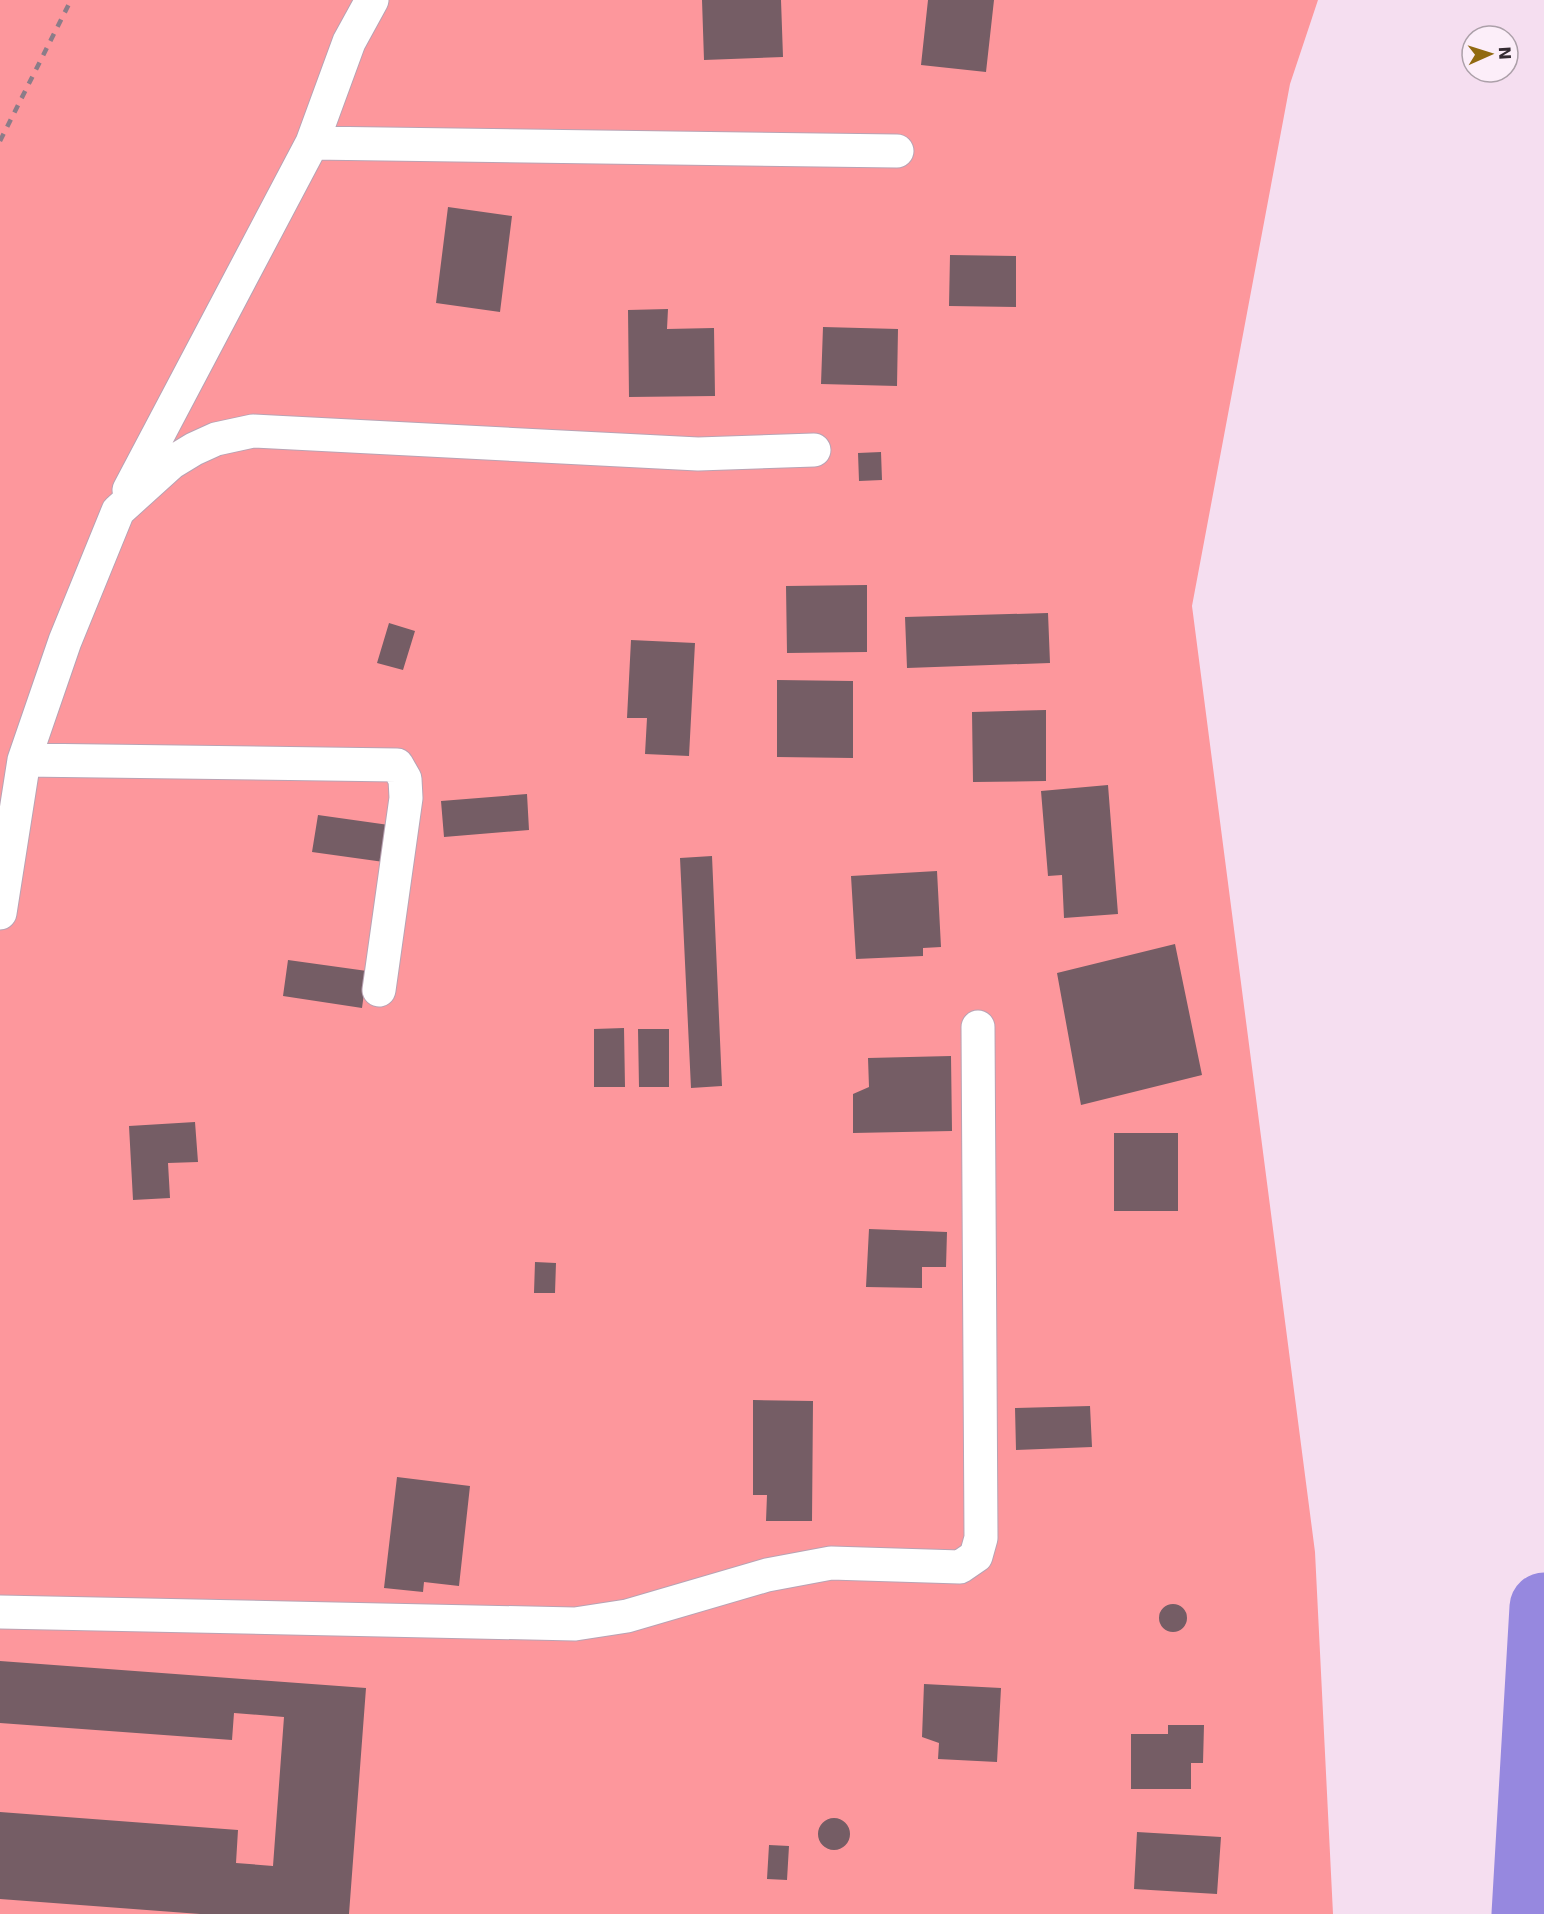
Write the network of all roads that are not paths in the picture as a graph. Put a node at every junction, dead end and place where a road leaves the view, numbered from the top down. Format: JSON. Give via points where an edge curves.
{"nodes":[{"id":1,"x":372,"y":0,"type":"edge"},
{"id":2,"x":312,"y":143,"type":"junction"},
{"id":3,"x":897,"y":151,"type":"dead end"},
{"id":4,"x":814,"y":450,"type":"dead end"},
{"id":5,"x":118,"y":511,"type":"junction"},
{"id":6,"x":24,"y":760,"type":"junction"},
{"id":7,"x":0,"y":912,"type":"edge"},
{"id":8,"x":379,"y":990,"type":"dead end"},
{"id":9,"x":978,"y":1028,"type":"dead end"},
{"id":10,"x":0,"y":1612,"type":"edge"}],
"edges":[{"from":1,"to":2,"type":"street","via":[[349,42]]},
{"from":2,"to":3,"type":"street"},
{"from":2,"to":5,"type":"street"},
{"from":4,"to":5,"type":"street","via":[[698,454],[253,431],[216,439],[194,449],[171,463]]},
{"from":5,"to":6,"type":"street"},
{"from":6,"to":7,"type":"street"},
{"from":6,"to":8,"type":"street","via":[[397,765],[405,779],[406,798]]},
{"from":9,"to":10,"type":"street","via":[[981,1538],[976,1556],[960,1567],[831,1563],[767,1575],[627,1616],[575,1624]]}]}
